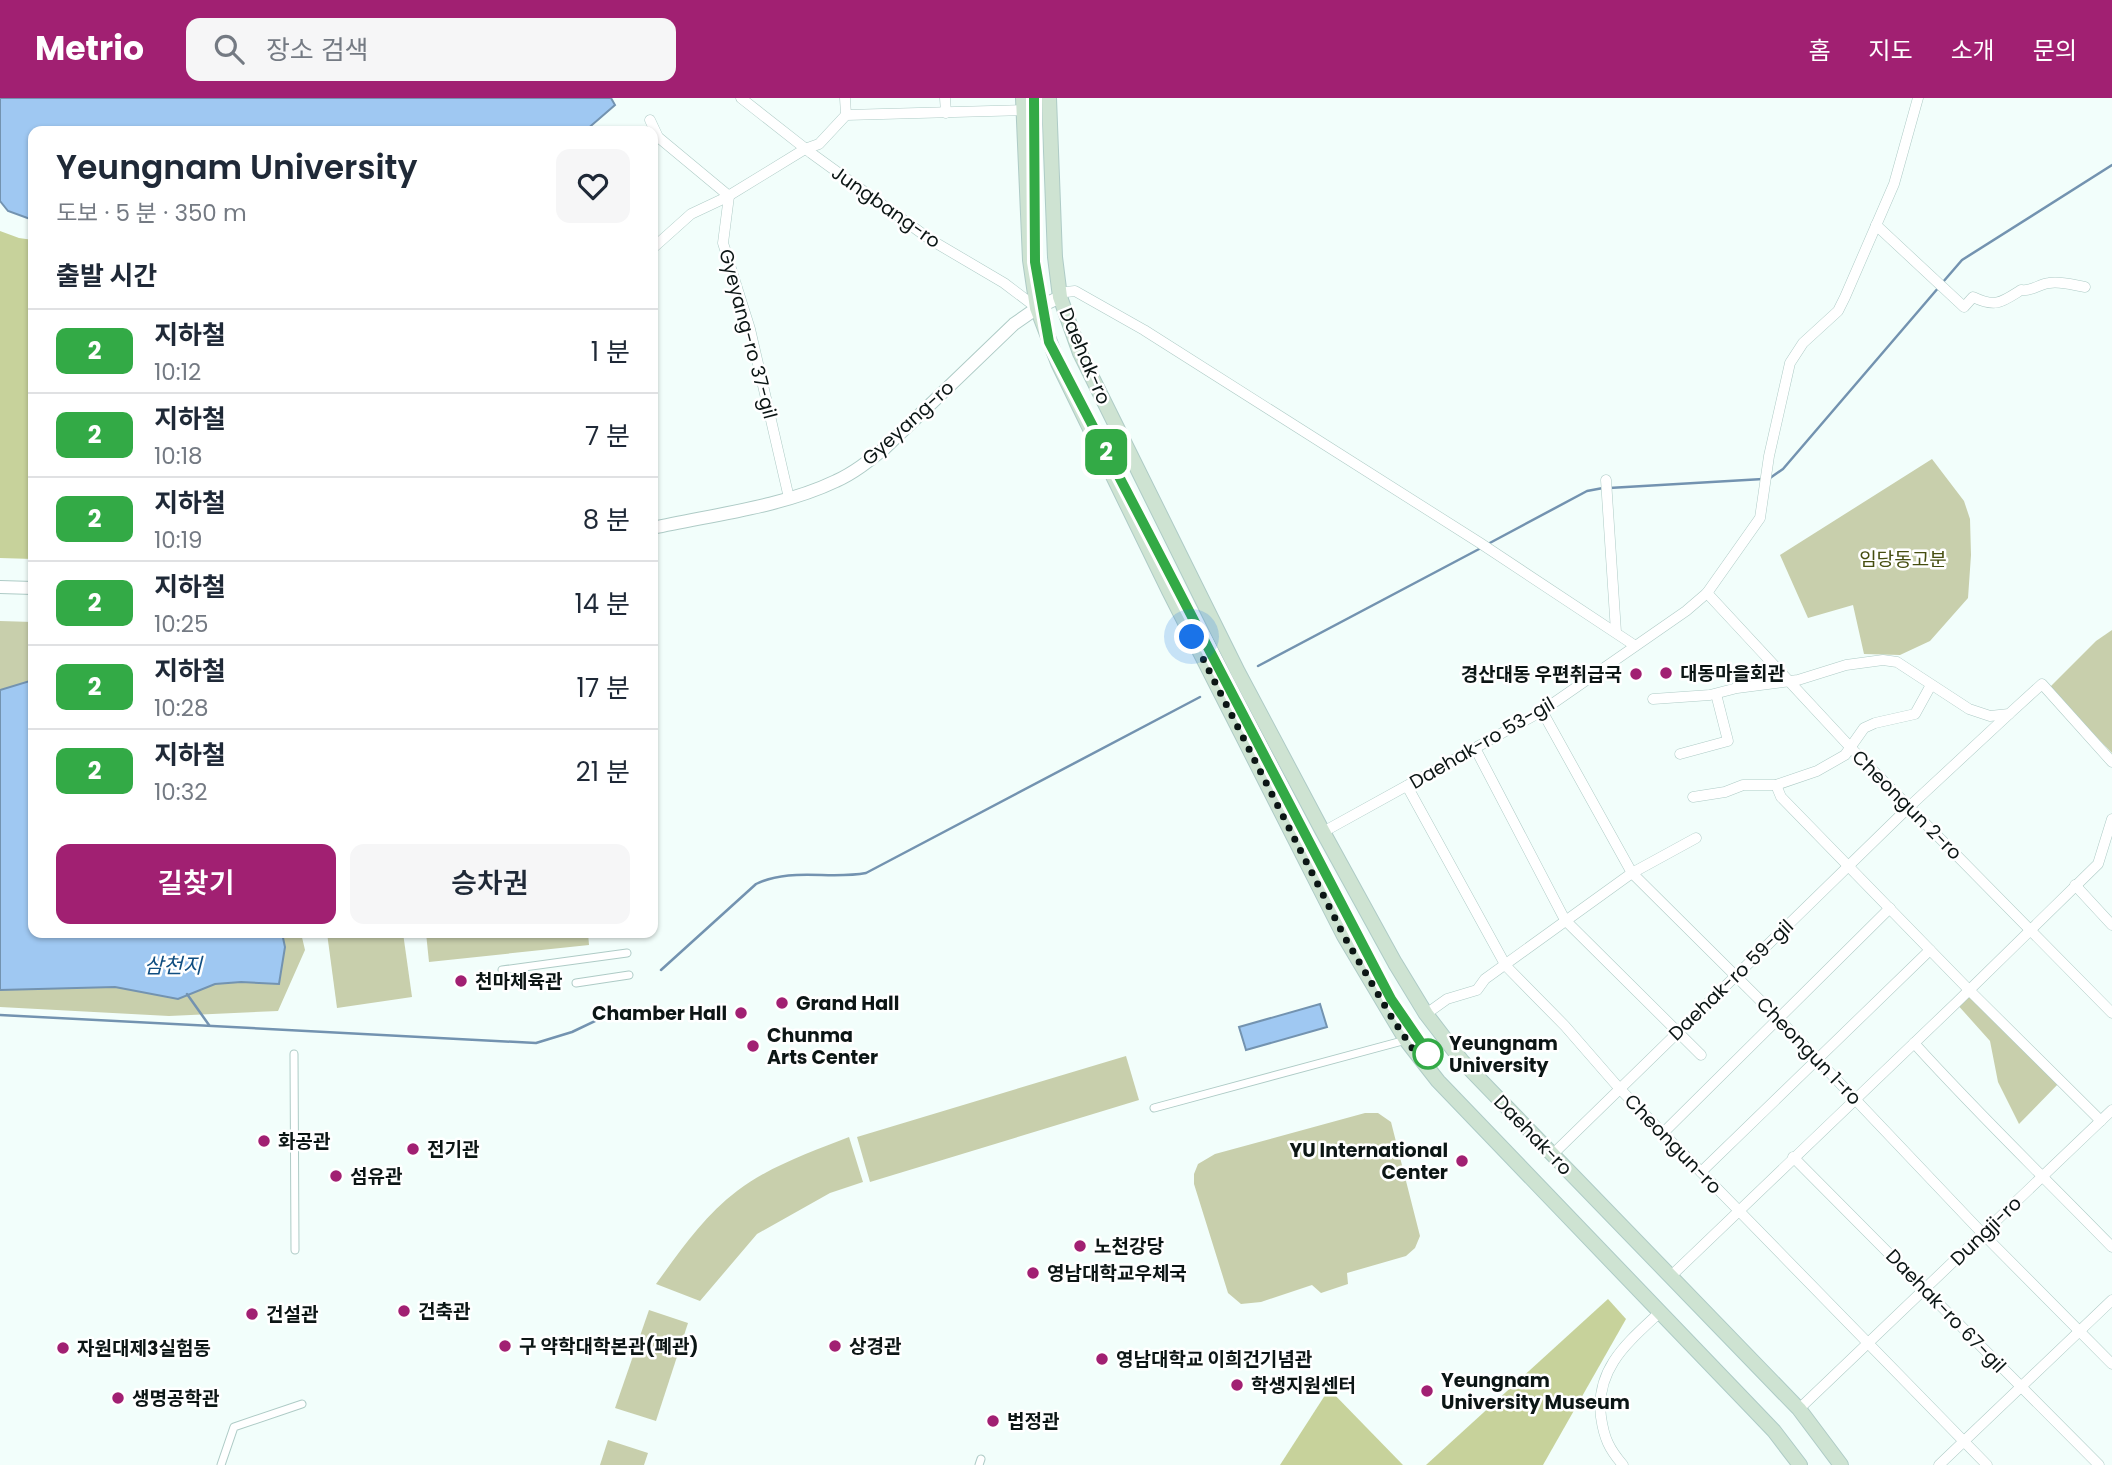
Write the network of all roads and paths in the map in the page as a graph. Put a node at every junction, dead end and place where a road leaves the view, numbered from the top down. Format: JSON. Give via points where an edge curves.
{"nodes":[{"id":1,"x":741,"y":98,"type":"edge"},
{"id":2,"x":845,"y":98,"type":"edge"},
{"id":3,"x":945,"y":98,"type":"edge"},
{"id":4,"x":1049,"y":98,"type":"edge"},
{"id":5,"x":1918,"y":98,"type":"edge"},
{"id":6,"x":1023,"y":104,"type":"edge"},
{"id":7,"x":946,"y":113,"type":"junction"},
{"id":8,"x":846,"y":115,"type":"junction"},
{"id":9,"x":650,"y":120,"type":"dead end"},
{"id":10,"x":653,"y":126,"type":"edge"},
{"id":11,"x":658,"y":137,"type":"edge"},
{"id":12,"x":805,"y":149,"type":"junction"},
{"id":13,"x":729,"y":196,"type":"junction"},
{"id":14,"x":1876,"y":225,"type":"junction"},
{"id":15,"x":658,"y":244,"type":"edge"},
{"id":16,"x":2085,"y":287,"type":"dead end"},
{"id":17,"x":1060,"y":297,"type":"junction"},
{"id":18,"x":1037,"y":308,"type":"junction"},
{"id":19,"x":1606,"y":480,"type":"dead end"},
{"id":20,"x":789,"y":498,"type":"junction"},
{"id":21,"x":658,"y":527,"type":"edge"},
{"id":22,"x":0,"y":587,"type":"edge"},
{"id":23,"x":28,"y":588,"type":"edge"},
{"id":24,"x":1707,"y":593,"type":"junction"},
{"id":25,"x":1616,"y":632,"type":"junction"},
{"id":26,"x":1634,"y":645,"type":"junction"},
{"id":27,"x":1788,"y":681,"type":"junction"},
{"id":28,"x":1931,"y":685,"type":"junction"},
{"id":29,"x":1716,"y":694,"type":"junction"},
{"id":30,"x":1653,"y":699,"type":"dead end"},
{"id":31,"x":1542,"y":710,"type":"junction"},
{"id":32,"x":2009,"y":714,"type":"junction"},
{"id":33,"x":1475,"y":748,"type":"junction"},
{"id":34,"x":1852,"y":749,"type":"junction"},
{"id":35,"x":1680,"y":754,"type":"dead end"},
{"id":36,"x":2112,"y":762,"type":"edge"},
{"id":37,"x":1776,"y":785,"type":"junction"},
{"id":38,"x":1407,"y":786,"type":"junction"},
{"id":39,"x":1693,"y":797,"type":"dead end"},
{"id":40,"x":1910,"y":806,"type":"junction"},
{"id":41,"x":2111,"y":826,"type":"edge"},
{"id":42,"x":1324,"y":832,"type":"junction"},
{"id":43,"x":1696,"y":838,"type":"dead end"},
{"id":44,"x":1848,"y":865,"type":"junction"},
{"id":45,"x":1632,"y":873,"type":"junction"},
{"id":46,"x":2075,"y":885,"type":"junction"},
{"id":47,"x":1890,"y":908,"type":"junction"},
{"id":48,"x":1564,"y":920,"type":"junction"},
{"id":49,"x":2112,"y":925,"type":"edge"},
{"id":50,"x":2029,"y":930,"type":"junction"},
{"id":51,"x":1930,"y":950,"type":"junction"},
{"id":52,"x":627,"y":953,"type":"dead end"},
{"id":53,"x":1506,"y":966,"type":"junction"},
{"id":54,"x":502,"y":970,"type":"dead end"},
{"id":55,"x":629,"y":975,"type":"dead end"},
{"id":56,"x":1736,"y":976,"type":"junction"},
{"id":57,"x":576,"y":983,"type":"dead end"},
{"id":58,"x":1969,"y":990,"type":"junction"},
{"id":59,"x":2112,"y":1013,"type":"edge"},
{"id":60,"x":1426,"y":1014,"type":"junction"},
{"id":61,"x":1778,"y":1018,"type":"junction"},
{"id":62,"x":1677,"y":1032,"type":"junction"},
{"id":63,"x":1406,"y":1040,"type":"junction"},
{"id":64,"x":1914,"y":1044,"type":"junction"},
{"id":65,"x":294,"y":1054,"type":"dead end"},
{"id":66,"x":1701,"y":1055,"type":"dead end"},
{"id":67,"x":1818,"y":1059,"type":"junction"},
{"id":68,"x":1619,"y":1088,"type":"junction"},
{"id":69,"x":1856,"y":1098,"type":"junction"},
{"id":70,"x":1154,"y":1108,"type":"dead end"},
{"id":71,"x":2112,"y":1111,"type":"edge"},
{"id":72,"x":2101,"y":1121,"type":"junction"},
{"id":73,"x":1663,"y":1133,"type":"junction"},
{"id":74,"x":1552,"y":1155,"type":"junction"},
{"id":75,"x":1794,"y":1157,"type":"junction"},
{"id":76,"x":1701,"y":1172,"type":"junction"},
{"id":77,"x":2044,"y":1176,"type":"junction"},
{"id":78,"x":1738,"y":1211,"type":"junction"},
{"id":79,"x":1983,"y":1234,"type":"junction"},
{"id":80,"x":2112,"y":1247,"type":"edge"},
{"id":81,"x":295,"y":1250,"type":"dead end"},
{"id":82,"x":1670,"y":1277,"type":"junction"},
{"id":83,"x":1925,"y":1290,"type":"junction"},
{"id":84,"x":2112,"y":1300,"type":"edge"},
{"id":85,"x":1659,"y":1313,"type":"junction"},
{"id":86,"x":2079,"y":1331,"type":"junction"},
{"id":87,"x":1868,"y":1343,"type":"junction"},
{"id":88,"x":2112,"y":1364,"type":"edge"},
{"id":89,"x":2020,"y":1388,"type":"junction"},
{"id":90,"x":302,"y":1404,"type":"dead end"},
{"id":91,"x":1799,"y":1409,"type":"junction"},
{"id":92,"x":1965,"y":1441,"type":"junction"},
{"id":93,"x":221,"y":1465,"type":"edge"},
{"id":94,"x":1623,"y":1465,"type":"edge"},
{"id":95,"x":1800,"y":1465,"type":"edge"},
{"id":96,"x":1842,"y":1465,"type":"edge"},
{"id":97,"x":1939,"y":1465,"type":"edge"},
{"id":98,"x":1987,"y":1465,"type":"edge"},
{"id":99,"x":2099,"y":1465,"type":"edge"}],
"edges":[{"from":1,"to":12,"type":"street","name":"Jungbang-ro"},
{"from":2,"to":8,"type":"street"},
{"from":3,"to":7,"type":"street"},
{"from":4,"to":17,"type":"main road","name":"Daehak-ro"},
{"from":5,"to":14,"type":"street","name":"Daehak-ro 53-gil","via":[[1894,184]]},
{"from":6,"to":7,"type":"street"},
{"from":6,"to":18,"type":"main road","via":[[1030,260]]},
{"from":7,"to":8,"type":"street"},
{"from":8,"to":12,"type":"street","via":[[819,144]]},
{"from":9,"to":10,"type":"street"},
{"from":11,"to":13,"type":"street"},
{"from":12,"to":13,"type":"street"},
{"from":12,"to":18,"type":"street","name":"Jungbang-ro","via":[[931,240]]},
{"from":13,"to":15,"type":"street","via":[[691,214]]},
{"from":13,"to":20,"type":"street","name":"Gyeyang-ro 37-gil","via":[[723,243],[750,329]]},
{"from":14,"to":16,"type":"street","via":[[1964,307],[1973,297],[2002,303],[2021,289],[2045,283]]},
{"from":14,"to":24,"type":"street","name":"Daehak-ro 53-gil","via":[[1838,312],[1790,362],[1759,518]]},
{"from":17,"to":18,"type":"street","name":"Gyeyang-ro"},
{"from":17,"to":25,"type":"street","via":[[1075,291],[1126,320]]},
{"from":17,"to":42,"type":"main road","name":"Daehak-ro","via":[[1080,353],[1143,482]]},
{"from":18,"to":20,"type":"street","name":"Gyeyang-ro","via":[[1014,324],[868,462],[838,480]]},
{"from":18,"to":63,"type":"main road","via":[[1058,363],[1169,591],[1344,936]]},
{"from":19,"to":25,"type":"street"},
{"from":20,"to":21,"type":"street","name":"Gyeyang-ro"},
{"from":22,"to":23,"type":"street"},
{"from":24,"to":26,"type":"street","name":"Daehak-ro 53-gil"},
{"from":24,"to":27,"type":"street","name":"Cheongun 2-ro"},
{"from":25,"to":26,"type":"street"},
{"from":26,"to":31,"type":"street","name":"Daehak-ro 53-gil"},
{"from":27,"to":28,"type":"street","via":[[1846,664],[1883,660],[1897,662]]},
{"from":27,"to":29,"type":"street"},
{"from":27,"to":34,"type":"street","name":"Cheongun 2-ro"},
{"from":28,"to":32,"type":"street","via":[[1969,709],[1990,716]]},
{"from":28,"to":34,"type":"street","via":[[1915,714],[1864,728]]},
{"from":29,"to":30,"type":"street"},
{"from":29,"to":35,"type":"street","via":[[1728,741]]},
{"from":31,"to":33,"type":"street","name":"Daehak-ro 53-gil"},
{"from":31,"to":45,"type":"street","name":"Cheongun 1-ro"},
{"from":32,"to":36,"type":"street","name":"Daehak-ro 59-gil","via":[[2042,684]]},
{"from":32,"to":40,"type":"street","name":"Daehak-ro 59-gil"},
{"from":33,"to":38,"type":"street","name":"Daehak-ro 53-gil"},
{"from":33,"to":48,"type":"street"},
{"from":34,"to":37,"type":"street","via":[[1817,771]]},
{"from":34,"to":40,"type":"street","name":"Cheongun 2-ro"},
{"from":37,"to":39,"type":"street","via":[[1743,785]]},
{"from":37,"to":44,"type":"street","via":[[1781,797]]},
{"from":38,"to":42,"type":"street","name":"Daehak-ro 53-gil"},
{"from":38,"to":53,"type":"street","name":"Cheongun-ro"},
{"from":40,"to":44,"type":"street","name":"Daehak-ro 59-gil"},
{"from":40,"to":50,"type":"street","name":"Cheongun 2-ro"},
{"from":41,"to":46,"type":"street","via":[[2098,864]]},
{"from":42,"to":60,"type":"main road","name":"Daehak-ro"},
{"from":43,"to":45,"type":"street"},
{"from":44,"to":47,"type":"street"},
{"from":44,"to":56,"type":"street","name":"Daehak-ro 59-gil"},
{"from":45,"to":48,"type":"street"},
{"from":45,"to":56,"type":"street","name":"Cheongun 1-ro"},
{"from":46,"to":49,"type":"street"},
{"from":46,"to":50,"type":"street"},
{"from":47,"to":51,"type":"street"},
{"from":47,"to":61,"type":"street"},
{"from":48,"to":53,"type":"street"},
{"from":48,"to":62,"type":"street"},
{"from":50,"to":58,"type":"street"},
{"from":50,"to":59,"type":"street","name":"Cheongun 2-ro"},
{"from":51,"to":58,"type":"street"},
{"from":51,"to":67,"type":"street"},
{"from":52,"to":54,"type":"street"},
{"from":53,"to":60,"type":"street","via":[[1477,990],[1447,999]]},
{"from":53,"to":68,"type":"street","name":"Cheongun-ro"},
{"from":55,"to":57,"type":"street"},
{"from":56,"to":61,"type":"street","name":"Cheongun 1-ro"},
{"from":56,"to":62,"type":"street","name":"Daehak-ro 59-gil"},
{"from":58,"to":64,"type":"street"},
{"from":58,"to":72,"type":"street"},
{"from":60,"to":74,"type":"main road","name":"Daehak-ro","via":[[1462,1061]]},
{"from":61,"to":67,"type":"street","name":"Cheongun 1-ro"},
{"from":61,"to":73,"type":"street"},
{"from":62,"to":66,"type":"street"},
{"from":62,"to":68,"type":"street","name":"Daehak-ro 59-gil"},
{"from":63,"to":70,"type":"street"},
{"from":63,"to":85,"type":"main road","via":[[1438,1081]]},
{"from":64,"to":69,"type":"street"},
{"from":64,"to":77,"type":"street","via":[[1974,1110]]},
{"from":65,"to":81,"type":"street"},
{"from":67,"to":69,"type":"street","name":"Cheongun 1-ro"},
{"from":67,"to":76,"type":"street"},
{"from":68,"to":73,"type":"street","name":"Cheongun-ro"},
{"from":68,"to":74,"type":"street","name":"Daehak-ro 59-gil"},
{"from":69,"to":75,"type":"street"},
{"from":69,"to":79,"type":"street","name":"Cheongun 1-ro"},
{"from":71,"to":72,"type":"street","name":"Dungji-ro"},
{"from":72,"to":77,"type":"street","name":"Dungji-ro"},
{"from":73,"to":76,"type":"street","name":"Cheongun-ro"},
{"from":74,"to":82,"type":"main road","name":"Daehak-ro"},
{"from":75,"to":78,"type":"street"},
{"from":75,"to":83,"type":"street","name":"Daehak-ro 67-gil"},
{"from":76,"to":78,"type":"street","name":"Cheongun-ro"},
{"from":77,"to":79,"type":"street","name":"Dungji-ro"},
{"from":77,"to":80,"type":"street"},
{"from":78,"to":82,"type":"street"},
{"from":78,"to":87,"type":"street","name":"Cheongun-ro"},
{"from":79,"to":83,"type":"street","name":"Dungji-ro"},
{"from":79,"to":86,"type":"street","name":"Cheongun 1-ro"},
{"from":82,"to":91,"type":"main road","name":"Daehak-ro"},
{"from":83,"to":87,"type":"street","name":"Dungji-ro"},
{"from":83,"to":89,"type":"street","name":"Daehak-ro 67-gil"},
{"from":84,"to":86,"type":"street"},
{"from":85,"to":94,"type":"street","via":[[1626,1346],[1602,1382],[1599,1401],[1608,1448]]},
{"from":85,"to":95,"type":"main road","via":[[1774,1431]]},
{"from":86,"to":88,"type":"street","name":"Cheongun 1-ro"},
{"from":86,"to":89,"type":"street"},
{"from":87,"to":91,"type":"street","name":"Dungji-ro"},
{"from":87,"to":92,"type":"street","name":"Cheongun-ro"},
{"from":89,"to":92,"type":"street"},
{"from":89,"to":99,"type":"street","name":"Daehak-ro 67-gil"},
{"from":90,"to":93,"type":"street","via":[[234,1427]]},
{"from":91,"to":96,"type":"main road","name":"Daehak-ro"},
{"from":92,"to":97,"type":"street"},
{"from":92,"to":98,"type":"street","name":"Cheongun-ro"}]}
